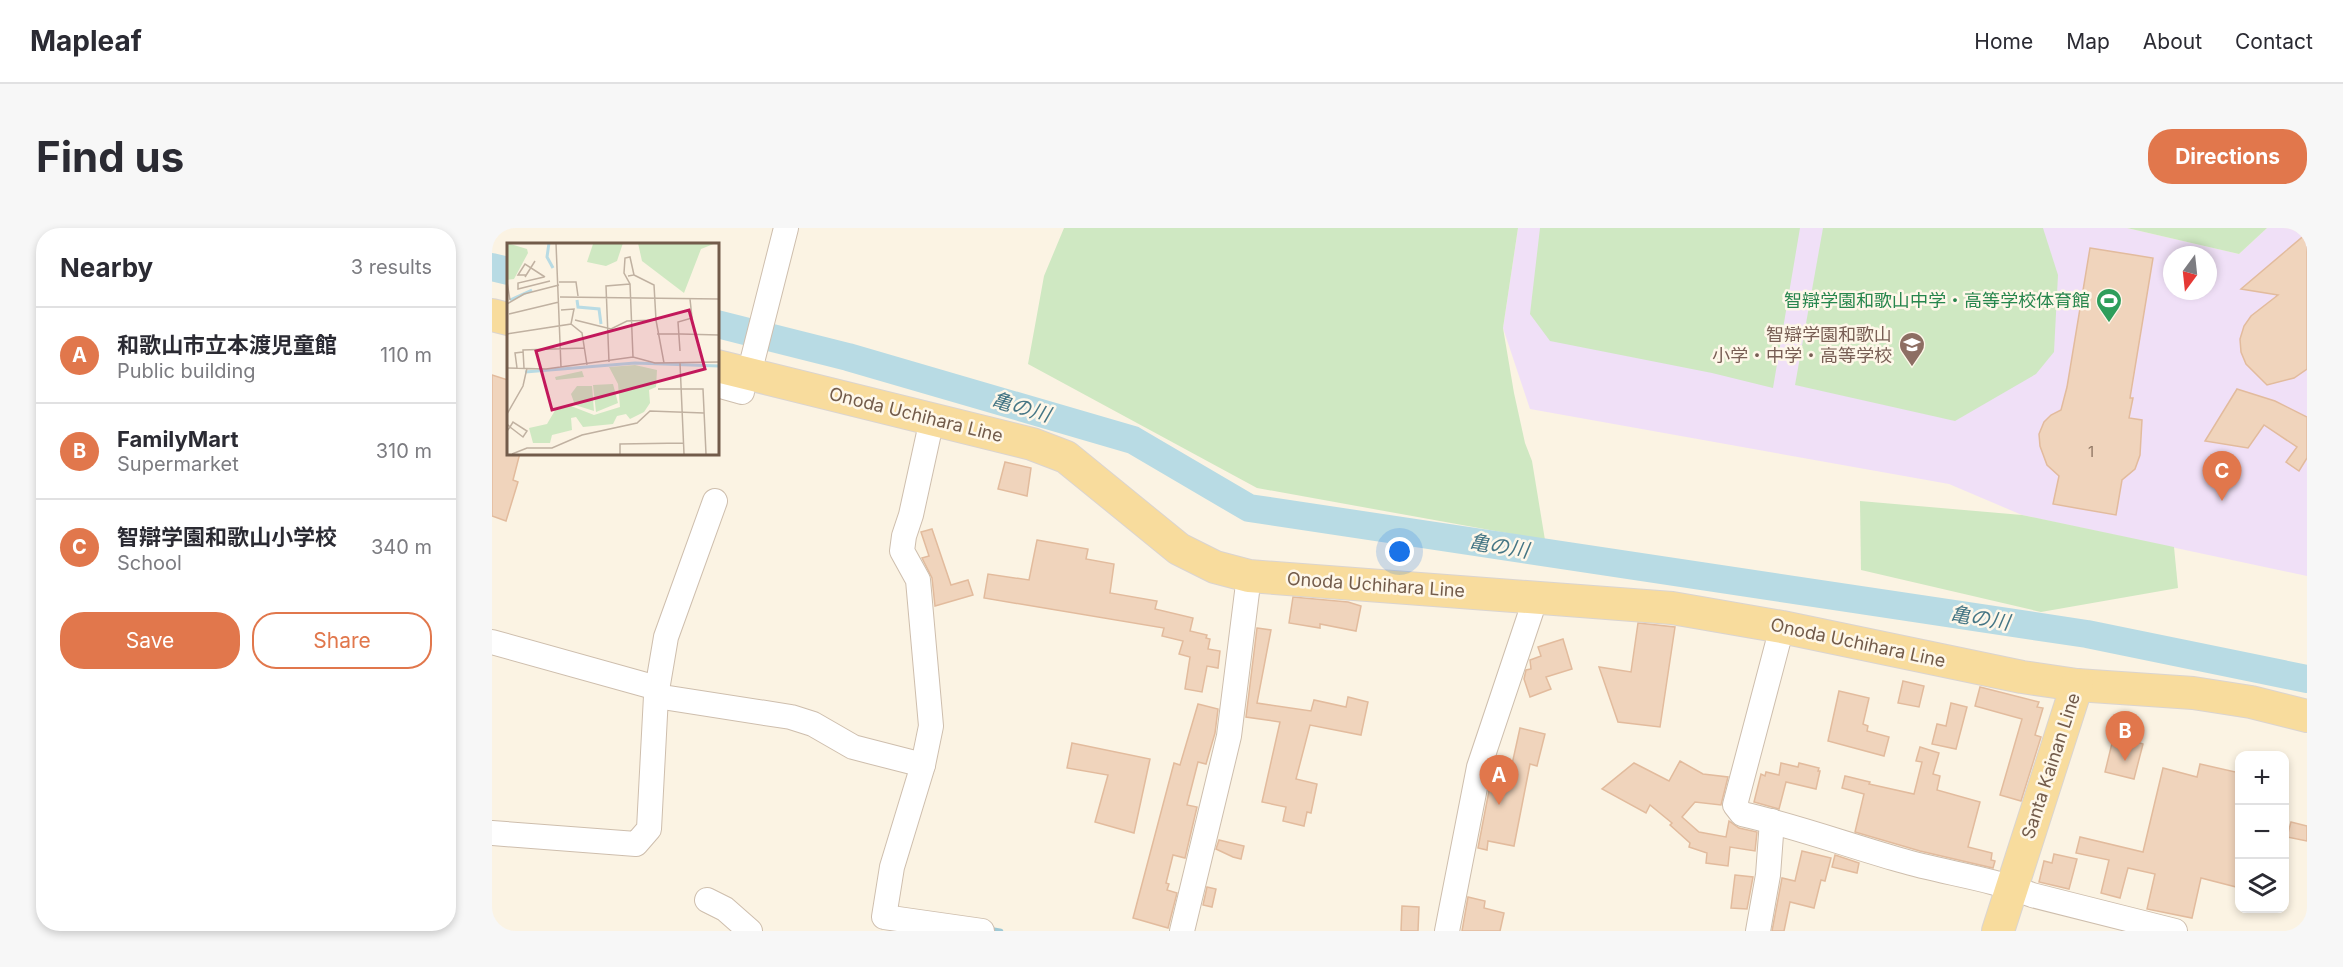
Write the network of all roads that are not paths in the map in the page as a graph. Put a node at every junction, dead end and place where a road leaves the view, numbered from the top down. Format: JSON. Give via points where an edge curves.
{"nodes":[{"id":1,"x":786,"y":228,"type":"edge"},
{"id":2,"x":492,"y":315,"type":"edge"},
{"id":3,"x":507,"y":319,"type":"edge"},
{"id":4,"x":718,"y":366,"type":"edge"},
{"id":5,"x":748,"y":376,"type":"junction"},
{"id":6,"x":718,"y":385,"type":"edge"},
{"id":7,"x":932,"y":419,"type":"junction"},
{"id":8,"x":715,"y":501,"type":"dead end"},
{"id":9,"x":1249,"y":576,"type":"junction"},
{"id":10,"x":1536,"y":597,"type":"junction"},
{"id":11,"x":1782,"y":627,"type":"junction"},
{"id":12,"x":492,"y":642,"type":"edge"},
{"id":13,"x":2077,"y":684,"type":"junction"},
{"id":14,"x":656,"y":692,"type":"junction"},
{"id":15,"x":2307,"y":716,"type":"edge"},
{"id":16,"x":923,"y":765,"type":"junction"},
{"id":17,"x":1772,"y":821,"type":"junction"},
{"id":18,"x":492,"y":833,"type":"edge"},
{"id":19,"x":2013,"y":887,"type":"junction"},
{"id":20,"x":707,"y":900,"type":"dead end"},
{"id":21,"x":883,"y":924,"type":"edge"},
{"id":22,"x":750,"y":931,"type":"edge"},
{"id":23,"x":982,"y":931,"type":"edge"},
{"id":24,"x":1182,"y":931,"type":"edge"},
{"id":25,"x":1447,"y":931,"type":"edge"},
{"id":26,"x":1758,"y":931,"type":"edge"},
{"id":27,"x":1998,"y":931,"type":"edge"},
{"id":28,"x":2175,"y":931,"type":"edge"}],
"edges":[{"from":1,"to":5,"type":"street"},
{"from":2,"to":3,"type":"main road"},
{"from":4,"to":5,"type":"main road","name":"Onoda Uchihara Line"},
{"from":5,"to":6,"type":"street"},
{"from":5,"to":7,"type":"main road","name":"Onoda Uchihara Line"},
{"from":7,"to":9,"type":"main road","name":"Onoda Uchihara Line","via":[[1032,444],[1066,457],[1179,549],[1215,567]]},
{"from":7,"to":16,"type":"street","via":[[902,551],[918,580],[931,726]]},
{"from":8,"to":14,"type":"street","via":[[666,637]]},
{"from":9,"to":10,"type":"main road","name":"Onoda Uchihara Line"},
{"from":9,"to":24,"type":"street","via":[[1229,736]]},
{"from":10,"to":11,"type":"main road","name":"Onoda Uchihara Line","via":[[1672,608]]},
{"from":10,"to":25,"type":"street","via":[[1479,766]]},
{"from":11,"to":13,"type":"main road","name":"Onoda Uchihara Line","via":[[2022,677]]},
{"from":11,"to":17,"type":"street","via":[[1735,805],[1742,814]]},
{"from":12,"to":14,"type":"street"},
{"from":13,"to":15,"type":"main road","name":"Santa Kainan Line","via":[[2193,693]]},
{"from":13,"to":19,"type":"main road","name":"Santa Kainan Line"},
{"from":14,"to":16,"type":"street","via":[[791,717],[813,724],[853,747]]},
{"from":14,"to":18,"type":"street","via":[[649,829],[636,844]]},
{"from":16,"to":21,"type":"street","via":[[892,867]]},
{"from":17,"to":19,"type":"street","via":[[1901,861]]},
{"from":17,"to":26,"type":"street"},
{"from":19,"to":27,"type":"main road","name":"Santa Kainan Line"},
{"from":19,"to":28,"type":"street"},
{"from":20,"to":22,"type":"street"},
{"from":21,"to":23,"type":"street"}]}
